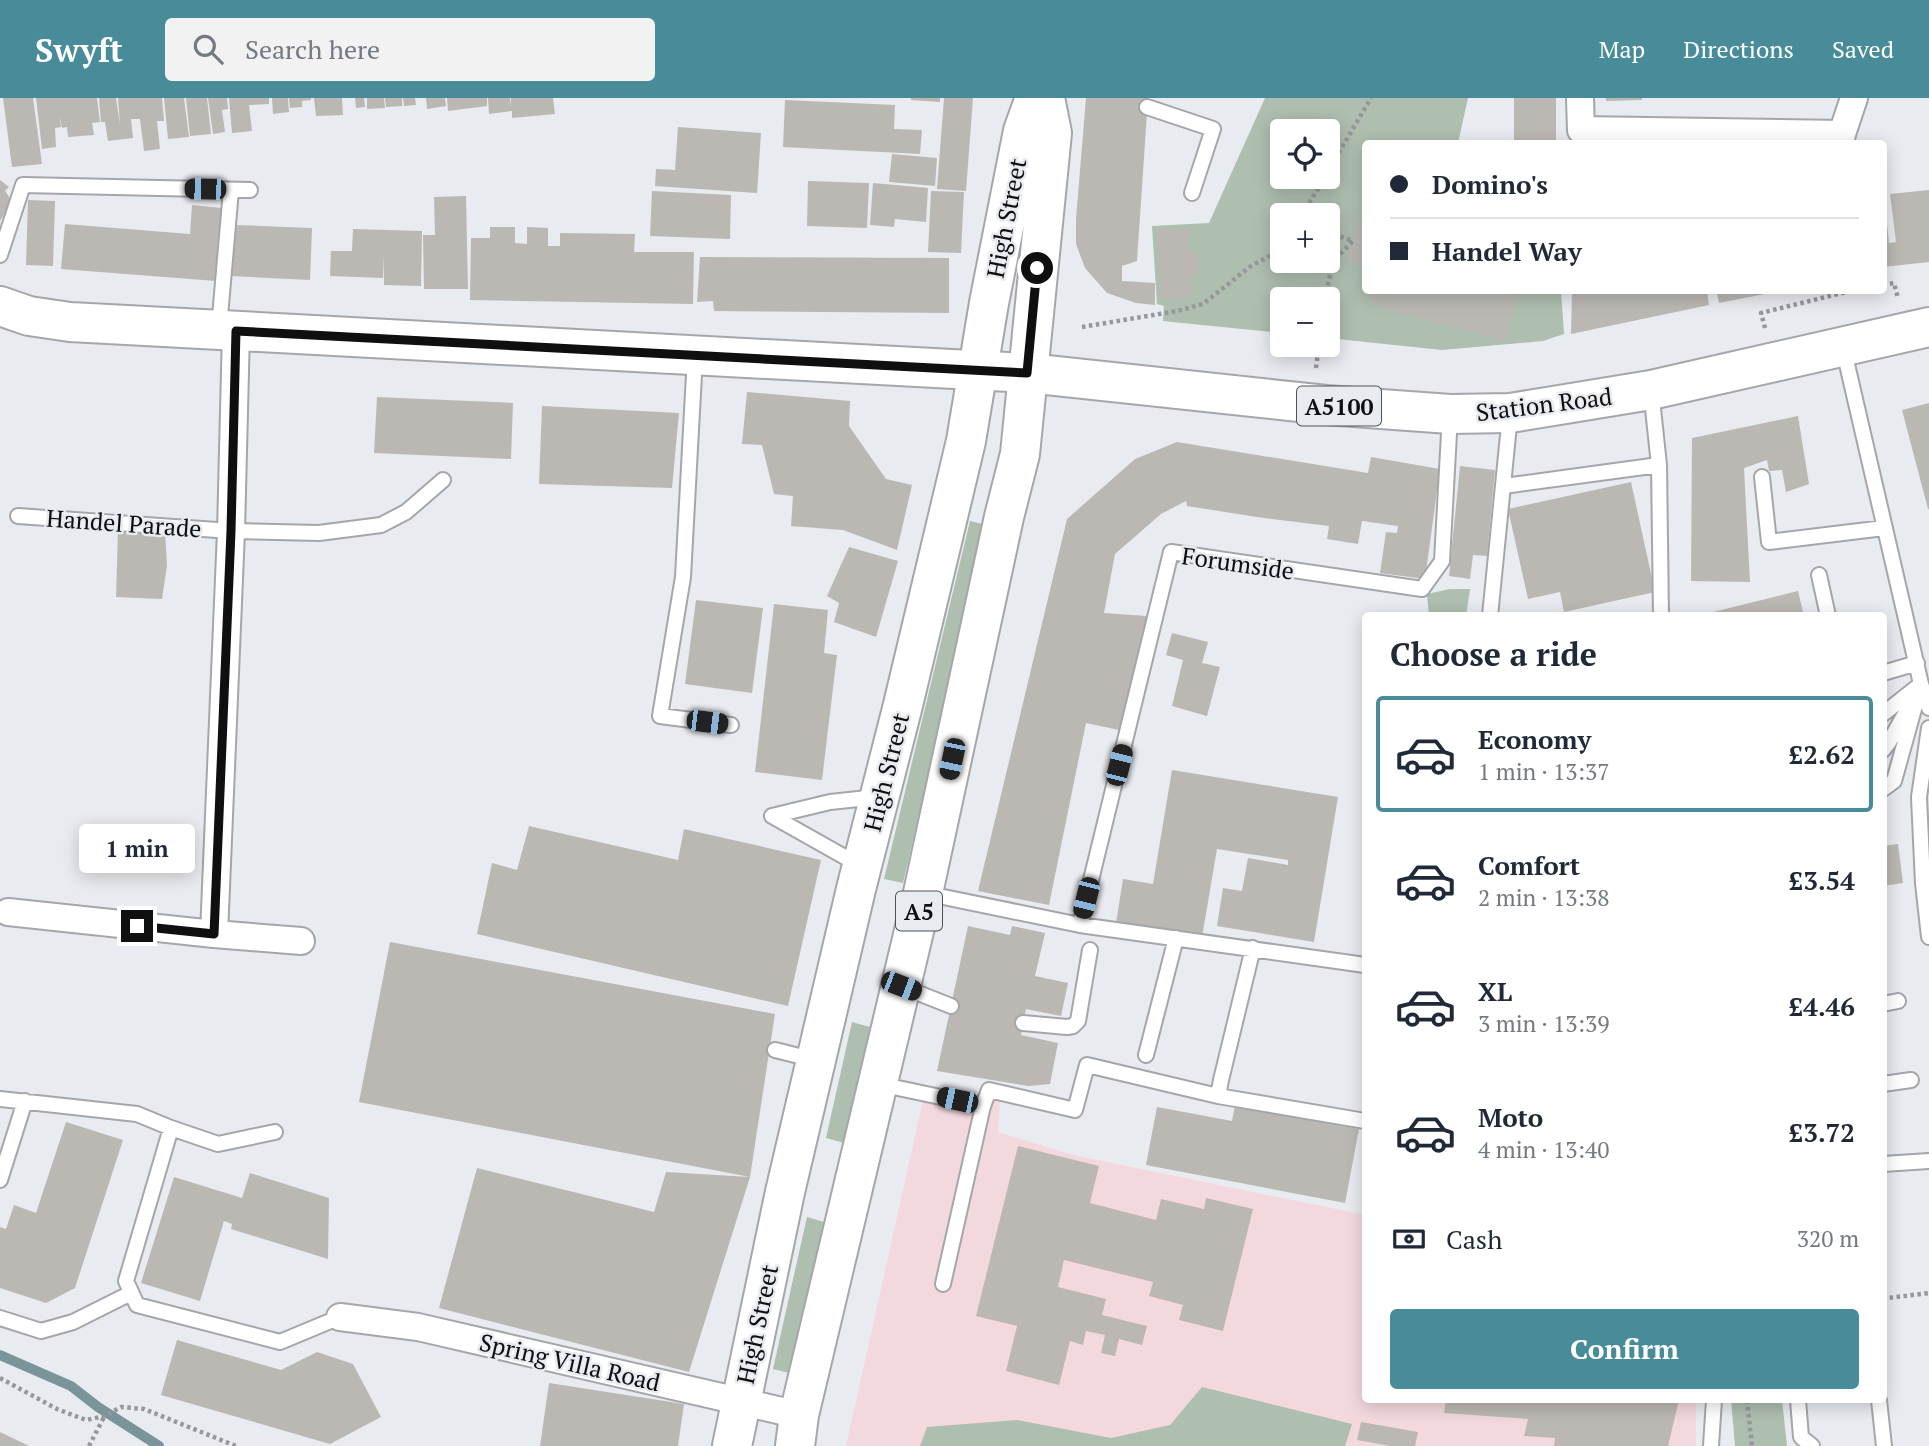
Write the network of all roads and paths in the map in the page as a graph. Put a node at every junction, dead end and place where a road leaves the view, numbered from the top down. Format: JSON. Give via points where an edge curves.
{"nodes":[{"id":1,"x":1035,"y":98,"type":"edge"},
{"id":2,"x":1045,"y":98,"type":"edge"},
{"id":3,"x":1371,"y":98,"type":"edge"},
{"id":4,"x":1580,"y":98,"type":"edge"},
{"id":5,"x":1854,"y":98,"type":"edge"},
{"id":6,"x":1147,"y":107,"type":"dead end"},
{"id":7,"x":1841,"y":139,"type":"edge"},
{"id":8,"x":1340,"y":151,"type":"edge"},
{"id":9,"x":231,"y":190,"type":"junction"},
{"id":10,"x":250,"y":190,"type":"dead end"},
{"id":11,"x":1192,"y":193,"type":"dead end"},
{"id":12,"x":1340,"y":236,"type":"edge"},
{"id":13,"x":0,"y":255,"type":"edge"},
{"id":14,"x":1340,"y":255,"type":"edge"},
{"id":15,"x":1270,"y":256,"type":"edge"},
{"id":16,"x":1887,"y":284,"type":"edge"},
{"id":17,"x":1832,"y":294,"type":"edge"},
{"id":18,"x":1898,"y":299,"type":"dead end"},
{"id":19,"x":0,"y":306,"type":"edge"},
{"id":20,"x":1082,"y":327,"type":"dead end"},
{"id":21,"x":1929,"y":327,"type":"edge"},
{"id":22,"x":1765,"y":328,"type":"dead end"},
{"id":23,"x":227,"y":330,"type":"junction"},
{"id":24,"x":1842,"y":346,"type":"junction"},
{"id":25,"x":695,"y":355,"type":"junction"},
{"id":26,"x":978,"y":369,"type":"junction"},
{"id":27,"x":1027,"y":373,"type":"junction"},
{"id":28,"x":1651,"y":390,"type":"junction"},
{"id":29,"x":1510,"y":413,"type":"junction"},
{"id":30,"x":1450,"y":414,"type":"junction"},
{"id":31,"x":1660,"y":465,"type":"junction"},
{"id":32,"x":1762,"y":477,"type":"dead end"},
{"id":33,"x":443,"y":480,"type":"dead end"},
{"id":34,"x":1504,"y":486,"type":"junction"},
{"id":35,"x":18,"y":516,"type":"dead end"},
{"id":36,"x":1884,"y":528,"type":"junction"},
{"id":37,"x":231,"y":531,"type":"junction"},
{"id":38,"x":1819,"y":575,"type":"dead end"},
{"id":39,"x":1490,"y":612,"type":"edge"},
{"id":40,"x":1661,"y":612,"type":"edge"},
{"id":41,"x":1827,"y":612,"type":"edge"},
{"id":42,"x":1917,"y":663,"type":"junction"},
{"id":43,"x":1887,"y":672,"type":"edge"},
{"id":44,"x":1922,"y":684,"type":"junction"},
{"id":45,"x":1929,"y":708,"type":"edge"},
{"id":46,"x":1887,"y":711,"type":"edge"},
{"id":47,"x":731,"y":725,"type":"dead end"},
{"id":48,"x":1929,"y":728,"type":"edge"},
{"id":49,"x":1887,"y":729,"type":"edge"},
{"id":50,"x":1887,"y":745,"type":"edge"},
{"id":51,"x":1887,"y":786,"type":"edge"},
{"id":52,"x":880,"y":796,"type":"junction"},
{"id":53,"x":862,"y":866,"type":"junction"},
{"id":54,"x":923,"y":893,"type":"junction"},
{"id":55,"x":8,"y":912,"type":"dead end"},
{"id":56,"x":1080,"y":925,"type":"junction"},
{"id":57,"x":214,"y":934,"type":"junction"},
{"id":58,"x":1929,"y":937,"type":"edge"},
{"id":59,"x":1176,"y":938,"type":"junction"},
{"id":60,"x":301,"y":941,"type":"dead end"},
{"id":61,"x":1253,"y":948,"type":"junction"},
{"id":62,"x":1090,"y":950,"type":"dead end"},
{"id":63,"x":1362,"y":965,"type":"edge"},
{"id":64,"x":901,"y":986,"type":"junction"},
{"id":65,"x":1898,"y":1001,"type":"dead end"},
{"id":66,"x":1887,"y":1003,"type":"edge"},
{"id":67,"x":951,"y":1006,"type":"dead end"},
{"id":68,"x":1023,"y":1023,"type":"dead end"},
{"id":69,"x":775,"y":1051,"type":"dead end"},
{"id":70,"x":1146,"y":1055,"type":"dead end"},
{"id":71,"x":816,"y":1060,"type":"junction"},
{"id":72,"x":1911,"y":1080,"type":"dead end"},
{"id":73,"x":1887,"y":1083,"type":"edge"},
{"id":74,"x":879,"y":1084,"type":"junction"},
{"id":75,"x":1218,"y":1096,"type":"junction"},
{"id":76,"x":0,"y":1099,"type":"edge"},
{"id":77,"x":26,"y":1101,"type":"junction"},
{"id":78,"x":983,"y":1105,"type":"junction"},
{"id":79,"x":1362,"y":1120,"type":"edge"},
{"id":80,"x":171,"y":1128,"type":"junction"},
{"id":81,"x":275,"y":1132,"type":"dead end"},
{"id":82,"x":1929,"y":1161,"type":"edge"},
{"id":83,"x":1887,"y":1164,"type":"edge"},
{"id":84,"x":0,"y":1180,"type":"edge"},
{"id":85,"x":943,"y":1283,"type":"dead end"},
{"id":86,"x":131,"y":1293,"type":"junction"},
{"id":87,"x":1929,"y":1293,"type":"edge"},
{"id":88,"x":1887,"y":1298,"type":"edge"},
{"id":89,"x":340,"y":1317,"type":"joint"},
{"id":90,"x":0,"y":1318,"type":"edge"},
{"id":91,"x":0,"y":1378,"type":"edge"},
{"id":92,"x":740,"y":1401,"type":"junction"},
{"id":93,"x":1714,"y":1403,"type":"edge"},
{"id":94,"x":1747,"y":1403,"type":"edge"},
{"id":95,"x":1798,"y":1403,"type":"edge"},
{"id":96,"x":1879,"y":1403,"type":"edge"},
{"id":97,"x":105,"y":1416,"type":"junction"},
{"id":98,"x":797,"y":1430,"type":"edge"},
{"id":99,"x":89,"y":1446,"type":"edge"},
{"id":100,"x":236,"y":1446,"type":"edge"},
{"id":101,"x":732,"y":1446,"type":"edge"},
{"id":102,"x":1711,"y":1446,"type":"edge"},
{"id":103,"x":1752,"y":1446,"type":"edge"},
{"id":104,"x":1812,"y":1446,"type":"edge"},
{"id":105,"x":1884,"y":1446,"type":"edge"}],
"edges":[{"from":1,"to":26,"type":"main road","name":"High Street","via":[[1023,131]]},
{"from":2,"to":27,"type":"main road","name":"High Street","number":"A5","via":[[1052,133]]},
{"from":3,"to":8,"type":"path"},
{"from":4,"to":7,"type":"street","via":[[1581,130]]},
{"from":5,"to":7,"type":"street"},
{"from":6,"to":11,"type":"lane","via":[[1213,130]]},
{"from":9,"to":10,"type":"lane"},
{"from":9,"to":13,"type":"lane","via":[[23,185]]},
{"from":9,"to":23,"type":"lane"},
{"from":12,"to":14,"type":"path","via":[[1353,241]]},
{"from":15,"to":20,"type":"path","via":[[1203,304]]},
{"from":16,"to":18,"type":"path","via":[[1894,283]]},
{"from":17,"to":22,"type":"path","via":[[1761,313]]},
{"from":19,"to":23,"type":"main road","name":"Station Road","via":[[70,322]]},
{"from":21,"to":24,"type":"main road","name":"Station Road","number":"A5100"},
{"from":23,"to":25,"type":"main road","name":"Station Road"},
{"from":23,"to":37,"type":"street"},
{"from":24,"to":28,"type":"main road","name":"Station Road","number":"A5100"},
{"from":24,"to":36,"type":"lane"},
{"from":25,"to":26,"type":"main road","name":"Station Road"},
{"from":25,"to":47,"type":"lane","via":[[683,577],[660,716]]},
{"from":26,"to":27,"type":"main road","name":"Station Road"},
{"from":26,"to":52,"type":"main road","name":"High Street","via":[[966,441]]},
{"from":27,"to":30,"type":"main road","name":"Station Road","number":"A5100"},
{"from":27,"to":54,"type":"main road","name":"High Street","number":"A5","via":[[1020,454]]},
{"from":28,"to":29,"type":"main road","name":"Station Road","number":"A5100"},
{"from":28,"to":31,"type":"lane"},
{"from":29,"to":30,"type":"main road","name":"Station Road","number":"A5100"},
{"from":29,"to":34,"type":"lane"},
{"from":30,"to":56,"type":"lane","name":"Forumside","via":[[1442,561],[1422,589],[1171,552]]},
{"from":31,"to":34,"type":"lane"},
{"from":31,"to":40,"type":"lane"},
{"from":32,"to":36,"type":"lane","via":[[1769,542]]},
{"from":33,"to":37,"type":"lane","name":"Handel Parade","via":[[406,512],[381,525],[319,533]]},
{"from":34,"to":39,"type":"lane"},
{"from":35,"to":37,"type":"lane","name":"Handel Parade"},
{"from":36,"to":42,"type":"lane"},
{"from":37,"to":57,"type":"street"},
{"from":38,"to":41,"type":"lane"},
{"from":42,"to":43,"type":"lane"},
{"from":42,"to":44,"type":"lane"},
{"from":44,"to":45,"type":"lane"},
{"from":44,"to":46,"type":"lane"},
{"from":44,"to":49,"type":"lane"},
{"from":44,"to":50,"type":"lane"},
{"from":44,"to":51,"type":"lane","via":[[1894,781]]},
{"from":48,"to":58,"type":"lane","via":[[1919,797]]},
{"from":52,"to":53,"type":"main road","name":"High Street"},
{"from":52,"to":53,"type":"lane","via":[[772,816]]},
{"from":53,"to":71,"type":"main road","name":"High Street"},
{"from":54,"to":56,"type":"lane"},
{"from":54,"to":64,"type":"main road","name":"High Street","number":"A5"},
{"from":55,"to":57,"type":"street"},
{"from":56,"to":59,"type":"lane"},
{"from":57,"to":60,"type":"street"},
{"from":59,"to":61,"type":"lane"},
{"from":59,"to":70,"type":"lane"},
{"from":61,"to":63,"type":"lane"},
{"from":61,"to":75,"type":"lane"},
{"from":62,"to":68,"type":"lane","via":[[1078,1021],[1067,1027]]},
{"from":64,"to":67,"type":"lane"},
{"from":64,"to":74,"type":"main road","name":"High Street","number":"A5"},
{"from":65,"to":66,"type":"lane"},
{"from":69,"to":71,"type":"lane"},
{"from":71,"to":92,"type":"main road","name":"High Street"},
{"from":72,"to":73,"type":"lane"},
{"from":74,"to":78,"type":"lane"},
{"from":74,"to":98,"type":"main road","name":"High Street","number":"A5"},
{"from":75,"to":78,"type":"lane","via":[[1087,1065],[1075,1110],[989,1090]]},
{"from":75,"to":79,"type":"lane"},
{"from":76,"to":77,"type":"lane"},
{"from":77,"to":80,"type":"lane","via":[[137,1114]]},
{"from":77,"to":84,"type":"lane"},
{"from":78,"to":85,"type":"lane"},
{"from":80,"to":81,"type":"lane","via":[[218,1144]]},
{"from":80,"to":86,"type":"lane","via":[[125,1282]]},
{"from":82,"to":83,"type":"lane"},
{"from":86,"to":89,"type":"lane","via":[[137,1305],[280,1342]]},
{"from":86,"to":90,"type":"lane","via":[[74,1322],[41,1331]]},
{"from":87,"to":88,"type":"path"},
{"from":89,"to":92,"type":"street","name":"Spring Villa Road","via":[[418,1327]]},
{"from":91,"to":97,"type":"path","via":[[86,1420]]},
{"from":92,"to":98,"type":"street","name":"Spring Villa Road"},
{"from":92,"to":101,"type":"main road","name":"High Street"},
{"from":93,"to":102,"type":"lane"},
{"from":94,"to":103,"type":"path"},
{"from":95,"to":104,"type":"lane","via":[[1801,1437]]},
{"from":96,"to":105,"type":"lane"},
{"from":97,"to":99,"type":"path"},
{"from":97,"to":100,"type":"path","via":[[121,1407],[144,1409]]}]}
